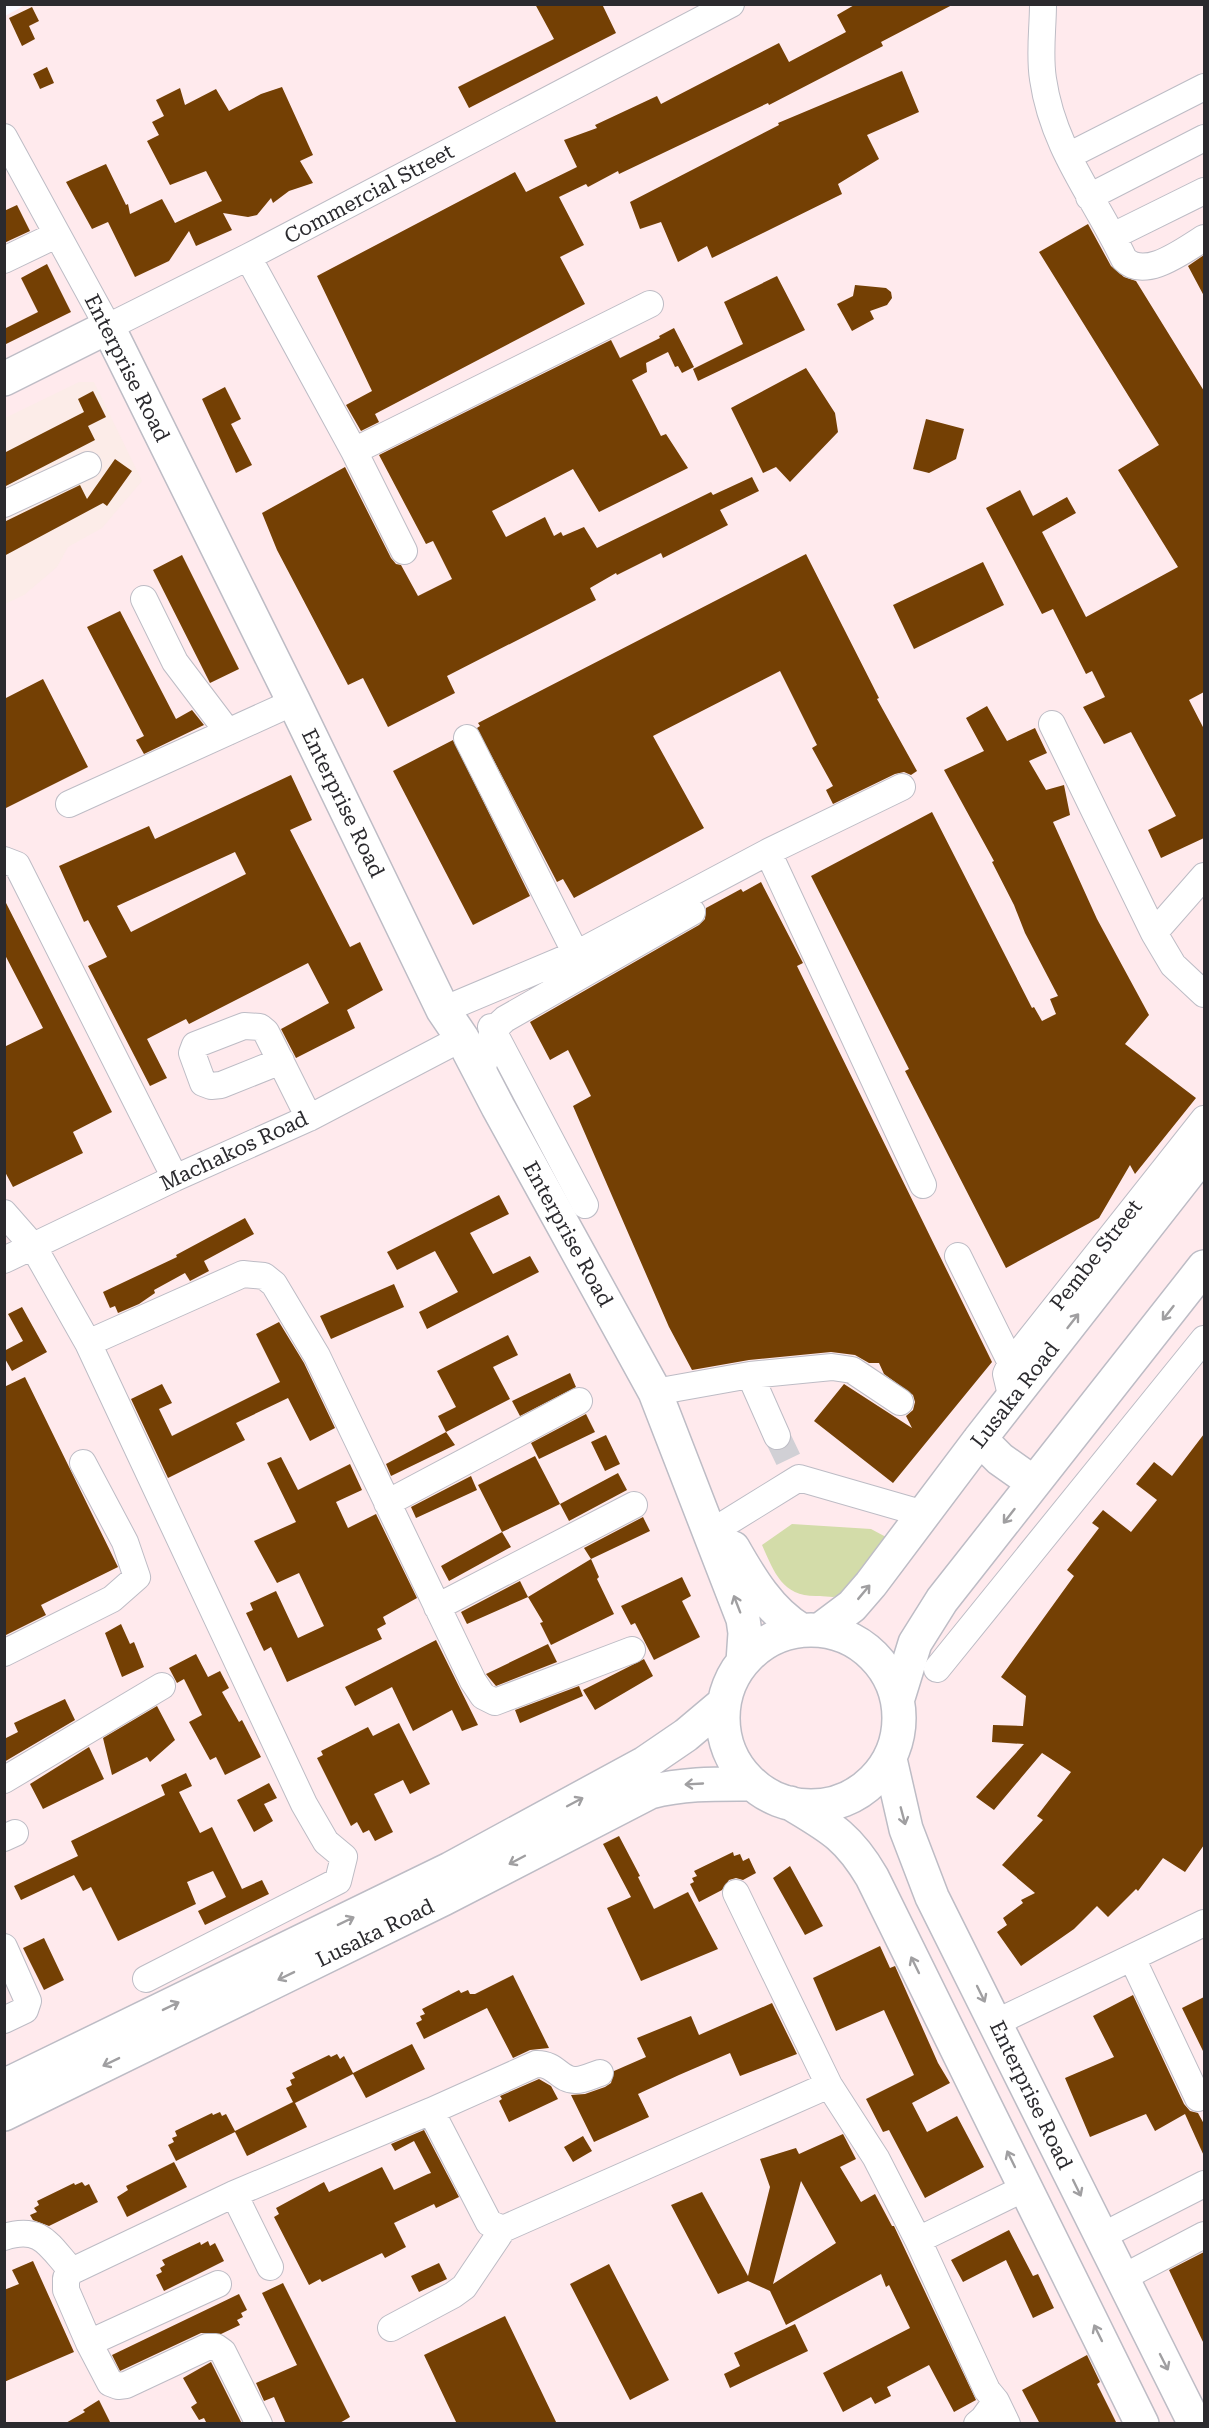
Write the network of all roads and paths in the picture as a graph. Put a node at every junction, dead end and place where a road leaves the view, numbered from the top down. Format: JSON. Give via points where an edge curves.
{"nodes":[{"id":1,"x":731,"y":4,"type":"edge"},
{"id":2,"x":1043,"y":4,"type":"edge"},
{"id":3,"x":1204,"y":87,"type":"edge"},
{"id":4,"x":4,"y":137,"type":"edge"},
{"id":5,"x":1204,"y":138,"type":"edge"},
{"id":6,"x":1068,"y":156,"type":"junction"},
{"id":7,"x":1204,"y":191,"type":"edge"},
{"id":8,"x":1089,"y":197,"type":"junction"},
{"id":9,"x":56,"y":235,"type":"junction"},
{"id":10,"x":1113,"y":236,"type":"junction"},
{"id":11,"x":1204,"y":238,"type":"edge"},
{"id":12,"x":248,"y":257,"type":"junction"},
{"id":13,"x":4,"y":260,"type":"edge"},
{"id":14,"x":650,"y":304,"type":"dead end"},
{"id":15,"x":108,"y":327,"type":"junction"},
{"id":16,"x":4,"y":379,"type":"edge"},
{"id":17,"x":354,"y":451,"type":"junction"},
{"id":18,"x":88,"y":465,"type":"dead end"},
{"id":19,"x":4,"y":504,"type":"edge"},
{"id":20,"x":404,"y":551,"type":"dead end"},
{"id":21,"x":144,"y":599,"type":"dead end"},
{"id":22,"x":294,"y":702,"type":"junction"},
{"id":23,"x":1052,"y":724,"type":"dead end"},
{"id":24,"x":228,"y":732,"type":"junction"},
{"id":25,"x":467,"y":738,"type":"dead end"},
{"id":26,"x":902,"y":787,"type":"dead end"},
{"id":27,"x":69,"y":804,"type":"dead end"},
{"id":28,"x":768,"y":852,"type":"junction"},
{"id":29,"x":4,"y":860,"type":"edge"},
{"id":30,"x":1204,"y":876,"type":"edge"},
{"id":31,"x":692,"y":912,"type":"dead end"},
{"id":32,"x":1154,"y":933,"type":"junction"},
{"id":33,"x":576,"y":954,"type":"junction"},
{"id":34,"x":1204,"y":994,"type":"edge"},
{"id":35,"x":443,"y":1010,"type":"junction"},
{"id":36,"x":482,"y":1032,"type":"junction"},
{"id":37,"x":281,"y":1061,"type":"dead end"},
{"id":38,"x":525,"y":1088,"type":"junction"},
{"id":39,"x":498,"y":1107,"type":"junction"},
{"id":40,"x":309,"y":1118,"type":"junction"},
{"id":41,"x":1204,"y":1119,"type":"edge"},
{"id":42,"x":1204,"y":1153,"type":"edge"},
{"id":43,"x":175,"y":1178,"type":"junction"},
{"id":44,"x":923,"y":1185,"type":"dead end"},
{"id":45,"x":585,"y":1205,"type":"dead end"},
{"id":46,"x":4,"y":1213,"type":"edge"},
{"id":47,"x":33,"y":1246,"type":"junction"},
{"id":48,"x":958,"y":1256,"type":"dead end"},
{"id":49,"x":4,"y":1260,"type":"edge"},
{"id":50,"x":1204,"y":1267,"type":"edge"},
{"id":51,"x":1204,"y":1339,"type":"edge"},
{"id":52,"x":88,"y":1343,"type":"junction"},
{"id":53,"x":1011,"y":1363,"type":"junction"},
{"id":54,"x":750,"y":1376,"type":"junction"},
{"id":55,"x":655,"y":1392,"type":"junction"},
{"id":56,"x":1012,"y":1399,"type":"junction"},
{"id":57,"x":579,"y":1401,"type":"dead end"},
{"id":58,"x":900,"y":1402,"type":"dead end"},
{"id":59,"x":777,"y":1436,"type":"tunnel mouth"},
{"id":60,"x":980,"y":1439,"type":"junction"},
{"id":61,"x":83,"y":1462,"type":"dead end"},
{"id":62,"x":1034,"y":1483,"type":"junction"},
{"id":63,"x":387,"y":1503,"type":"junction"},
{"id":64,"x":634,"y":1504,"type":"dead end"},
{"id":65,"x":924,"y":1514,"type":"junction"},
{"id":66,"x":715,"y":1529,"type":"junction"},
{"id":67,"x":437,"y":1607,"type":"junction"},
{"id":68,"x":811,"y":1630,"type":"junction"},
{"id":69,"x":632,"y":1650,"type":"dead end"},
{"id":70,"x":4,"y":1653,"type":"edge"},
{"id":71,"x":743,"y":1662,"type":"junction"},
{"id":72,"x":937,"y":1669,"type":"dead end"},
{"id":73,"x":162,"y":1686,"type":"dead end"},
{"id":74,"x":898,"y":1698,"type":"junction"},
{"id":75,"x":724,"y":1703,"type":"junction"},
{"id":76,"x":890,"y":1759,"type":"junction"},
{"id":77,"x":4,"y":1780,"type":"edge"},
{"id":78,"x":753,"y":1784,"type":"junction"},
{"id":79,"x":790,"y":1803,"type":"junction"},
{"id":80,"x":736,"y":1893,"type":"dead end"},
{"id":81,"x":1204,"y":1923,"type":"edge"},
{"id":82,"x":4,"y":1947,"type":"edge"},
{"id":83,"x":1132,"y":1958,"type":"junction"},
{"id":84,"x":146,"y":1979,"type":"dead end"},
{"id":85,"x":4,"y":2020,"type":"edge"},
{"id":86,"x":995,"y":2023,"type":"junction"},
{"id":87,"x":600,"y":2073,"type":"dead end"},
{"id":88,"x":829,"y":2085,"type":"junction"},
{"id":89,"x":4,"y":2086,"type":"edge"},
{"id":90,"x":1198,"y":2098,"type":"dead end"},
{"id":91,"x":431,"y":2111,"type":"junction"},
{"id":92,"x":4,"y":2114,"type":"edge"},
{"id":93,"x":1204,"y":2184,"type":"edge"},
{"id":94,"x":1025,"y":2188,"type":"junction"},
{"id":95,"x":234,"y":2194,"type":"junction"},
{"id":96,"x":504,"y":2229,"type":"junction"},
{"id":97,"x":1204,"y":2235,"type":"edge"},
{"id":98,"x":1102,"y":2236,"type":"junction"},
{"id":99,"x":4,"y":2237,"type":"edge"},
{"id":100,"x":918,"y":2240,"type":"junction"},
{"id":101,"x":270,"y":2267,"type":"dead end"},
{"id":102,"x":72,"y":2271,"type":"junction"},
{"id":103,"x":1122,"y":2278,"type":"junction"},
{"id":104,"x":218,"y":2284,"type":"dead end"},
{"id":105,"x":392,"y":2328,"type":"dead end"},
{"id":106,"x":89,"y":2343,"type":"junction"},
{"id":107,"x":1001,"y":2412,"type":"edge"},
{"id":108,"x":259,"y":2424,"type":"edge"},
{"id":109,"x":977,"y":2424,"type":"edge"},
{"id":110,"x":1142,"y":2424,"type":"edge"},
{"id":111,"x":1195,"y":2424,"type":"edge"}],
"edges":[{"from":1,"to":12,"type":"street","name":"Commercial Street"},
{"from":2,"to":6,"type":"street","via":[[1043,79],[1052,118]]},
{"from":3,"to":6,"type":"street"},
{"from":4,"to":9,"type":"street","name":"Enterprise Road"},
{"from":5,"to":8,"type":"street"},
{"from":6,"to":8,"type":"street"},
{"from":7,"to":10,"type":"street"},
{"from":8,"to":10,"type":"street"},
{"from":9,"to":13,"type":"street"},
{"from":9,"to":15,"type":"street","name":"Enterprise Road"},
{"from":10,"to":11,"type":"street","via":[[1130,265],[1148,268]]},
{"from":12,"to":15,"type":"street","name":"Commercial Street"},
{"from":12,"to":17,"type":"street"},
{"from":14,"to":17,"type":"street"},
{"from":15,"to":16,"type":"main road","name":"Commercial Street"},
{"from":15,"to":22,"type":"main road","name":"Enterprise Road"},
{"from":17,"to":20,"type":"street"},
{"from":18,"to":19,"type":"street"},
{"from":21,"to":24,"type":"street","via":[[175,662]]},
{"from":22,"to":24,"type":"street"},
{"from":22,"to":35,"type":"main road","name":"Enterprise Road"},
{"from":23,"to":32,"type":"street"},
{"from":24,"to":27,"type":"street"},
{"from":25,"to":33,"type":"street"},
{"from":26,"to":28,"type":"street"},
{"from":28,"to":33,"type":"street"},
{"from":28,"to":44,"type":"street"},
{"from":29,"to":43,"type":"street","via":[[17,865]]},
{"from":30,"to":32,"type":"street"},
{"from":31,"to":36,"type":"street","name":"Machakos Road"},
{"from":32,"to":34,"type":"street","via":[[1173,964]]},
{"from":33,"to":35,"type":"street"},
{"from":35,"to":36,"type":"main road","name":"Enterprise Road"},
{"from":36,"to":38,"type":"street"},
{"from":36,"to":39,"type":"main road","name":"Enterprise Road","via":[[481,1075]]},
{"from":36,"to":40,"type":"street","name":"Machakos Road"},
{"from":37,"to":40,"type":"street"},
{"from":38,"to":39,"type":"street"},
{"from":38,"to":45,"type":"street"},
{"from":39,"to":55,"type":"main road","name":"Enterprise Road"},
{"from":40,"to":43,"type":"street","name":"Machakos Road"},
{"from":41,"to":53,"type":"street","name":"Pembe Street"},
{"from":56,"to":42,"type":"main road","name":"Lusaka Road","one_way":true},
{"from":43,"to":47,"type":"street","name":"Machakos Road"},
{"from":46,"to":47,"type":"street"},
{"from":47,"to":49,"type":"street","name":"Machakos Road"},
{"from":47,"to":52,"type":"street"},
{"from":48,"to":53,"type":"street"},
{"from":50,"to":62,"type":"main road","one_way":true},
{"from":51,"to":72,"type":"street"},
{"from":52,"to":63,"type":"street","via":[[243,1274],[264,1276],[274,1284],[317,1356]]},
{"from":52,"to":84,"type":"street","via":[[304,1804],[326,1842],[344,1857],[338,1881]]},
{"from":53,"to":56,"type":"street","via":[[1006,1374]]},
{"from":54,"to":55,"type":"street"},
{"from":54,"to":58,"type":"street","via":[[832,1367],[852,1370]]},
{"from":54,"to":59,"type":"street"},
{"from":55,"to":66,"type":"main road","name":"Enterprise Road"},
{"from":56,"to":60,"type":"main road","name":"Lusaka Road"},
{"from":57,"to":63,"type":"street"},
{"from":60,"to":62,"type":"main road","via":[[1000,1460]]},
{"from":60,"to":65,"type":"main road","name":"Lusaka Road"},
{"from":61,"to":70,"type":"street","via":[[138,1577],[112,1599]]},
{"from":62,"to":74,"type":"main road","one_way":true,"via":[[942,1600],[909,1660]]},
{"from":63,"to":67,"type":"street"},
{"from":64,"to":67,"type":"street"},
{"from":65,"to":66,"type":"street","via":[[795,1470]]},
{"from":68,"to":65,"type":"main road","name":"Lusaka Road","one_way":true,"via":[[852,1606]]},
{"from":66,"to":68,"type":"main road","name":"Enterprise Road","via":[[753,1584],[777,1610]]},
{"from":71,"to":66,"type":"main road","name":"Enterprise Road","one_way":true,"via":[[743,1619]]},
{"from":67,"to":69,"type":"street","via":[[473,1681],[483,1696],[495,1702]]},
{"from":68,"to":71,"type":"main road","via":[[779,1635],[759,1646]]},
{"from":68,"to":74,"type":"main road","via":[[842,1635],[861,1645],[878,1659]]},
{"from":71,"to":75,"type":"main road","via":[[730,1681]]},
{"from":73,"to":77,"type":"street"},
{"from":74,"to":76,"type":"main road","via":[[899,1729]]},
{"from":75,"to":78,"type":"main road","via":[[723,1726],[728,1747]]},
{"from":89,"to":75,"type":"main road","name":"Lusaka Road","one_way":true,"via":[[450,1869],[645,1763]]},
{"from":76,"to":79,"type":"main road","via":[[858,1793],[813,1806]]},
{"from":76,"to":86,"type":"main road","name":"Enterprise Road","one_way":true,"via":[[914,1852]]},
{"from":78,"to":79,"type":"main road"},
{"from":78,"to":92,"type":"main road","name":"Lusaka Road","one_way":true,"via":[[695,1784],[650,1792],[443,1899]]},
{"from":94,"to":79,"type":"main road","one_way":true,"via":[[859,1855],[841,1835]]},
{"from":80,"to":88,"type":"street"},
{"from":81,"to":83,"type":"street"},
{"from":82,"to":85,"type":"street","via":[[28,2006]]},
{"from":83,"to":86,"type":"street"},
{"from":83,"to":90,"type":"street"},
{"from":86,"to":98,"type":"main road","name":"Enterprise Road","one_way":true},
{"from":87,"to":91,"type":"street","via":[[568,2079],[547,2064],[536,2064]]},
{"from":88,"to":96,"type":"street"},
{"from":88,"to":100,"type":"street","via":[[876,2158]]},
{"from":91,"to":95,"type":"street"},
{"from":91,"to":96,"type":"street","via":[[489,2223]]},
{"from":93,"to":98,"type":"street"},
{"from":94,"to":100,"type":"street"},
{"from":110,"to":94,"type":"main road","one_way":true},
{"from":95,"to":101,"type":"street"},
{"from":95,"to":102,"type":"street"},
{"from":96,"to":105,"type":"street","via":[[464,2287]]},
{"from":97,"to":103,"type":"street"},
{"from":98,"to":103,"type":"main road","name":"Enterprise Road"},
{"from":99,"to":102,"type":"street","via":[[29,2232],[40,2236]]},
{"from":100,"to":107,"type":"street","via":[[987,2390]]},
{"from":102,"to":106,"type":"street","via":[[66,2278],[66,2290]]},
{"from":103,"to":111,"type":"main road","name":"Enterprise Road","one_way":true},
{"from":104,"to":106,"type":"street"},
{"from":106,"to":108,"type":"street","via":[[110,2383],[118,2386],[207,2348],[216,2348],[223,2352]]},
{"from":107,"to":109,"type":"street"}]}
